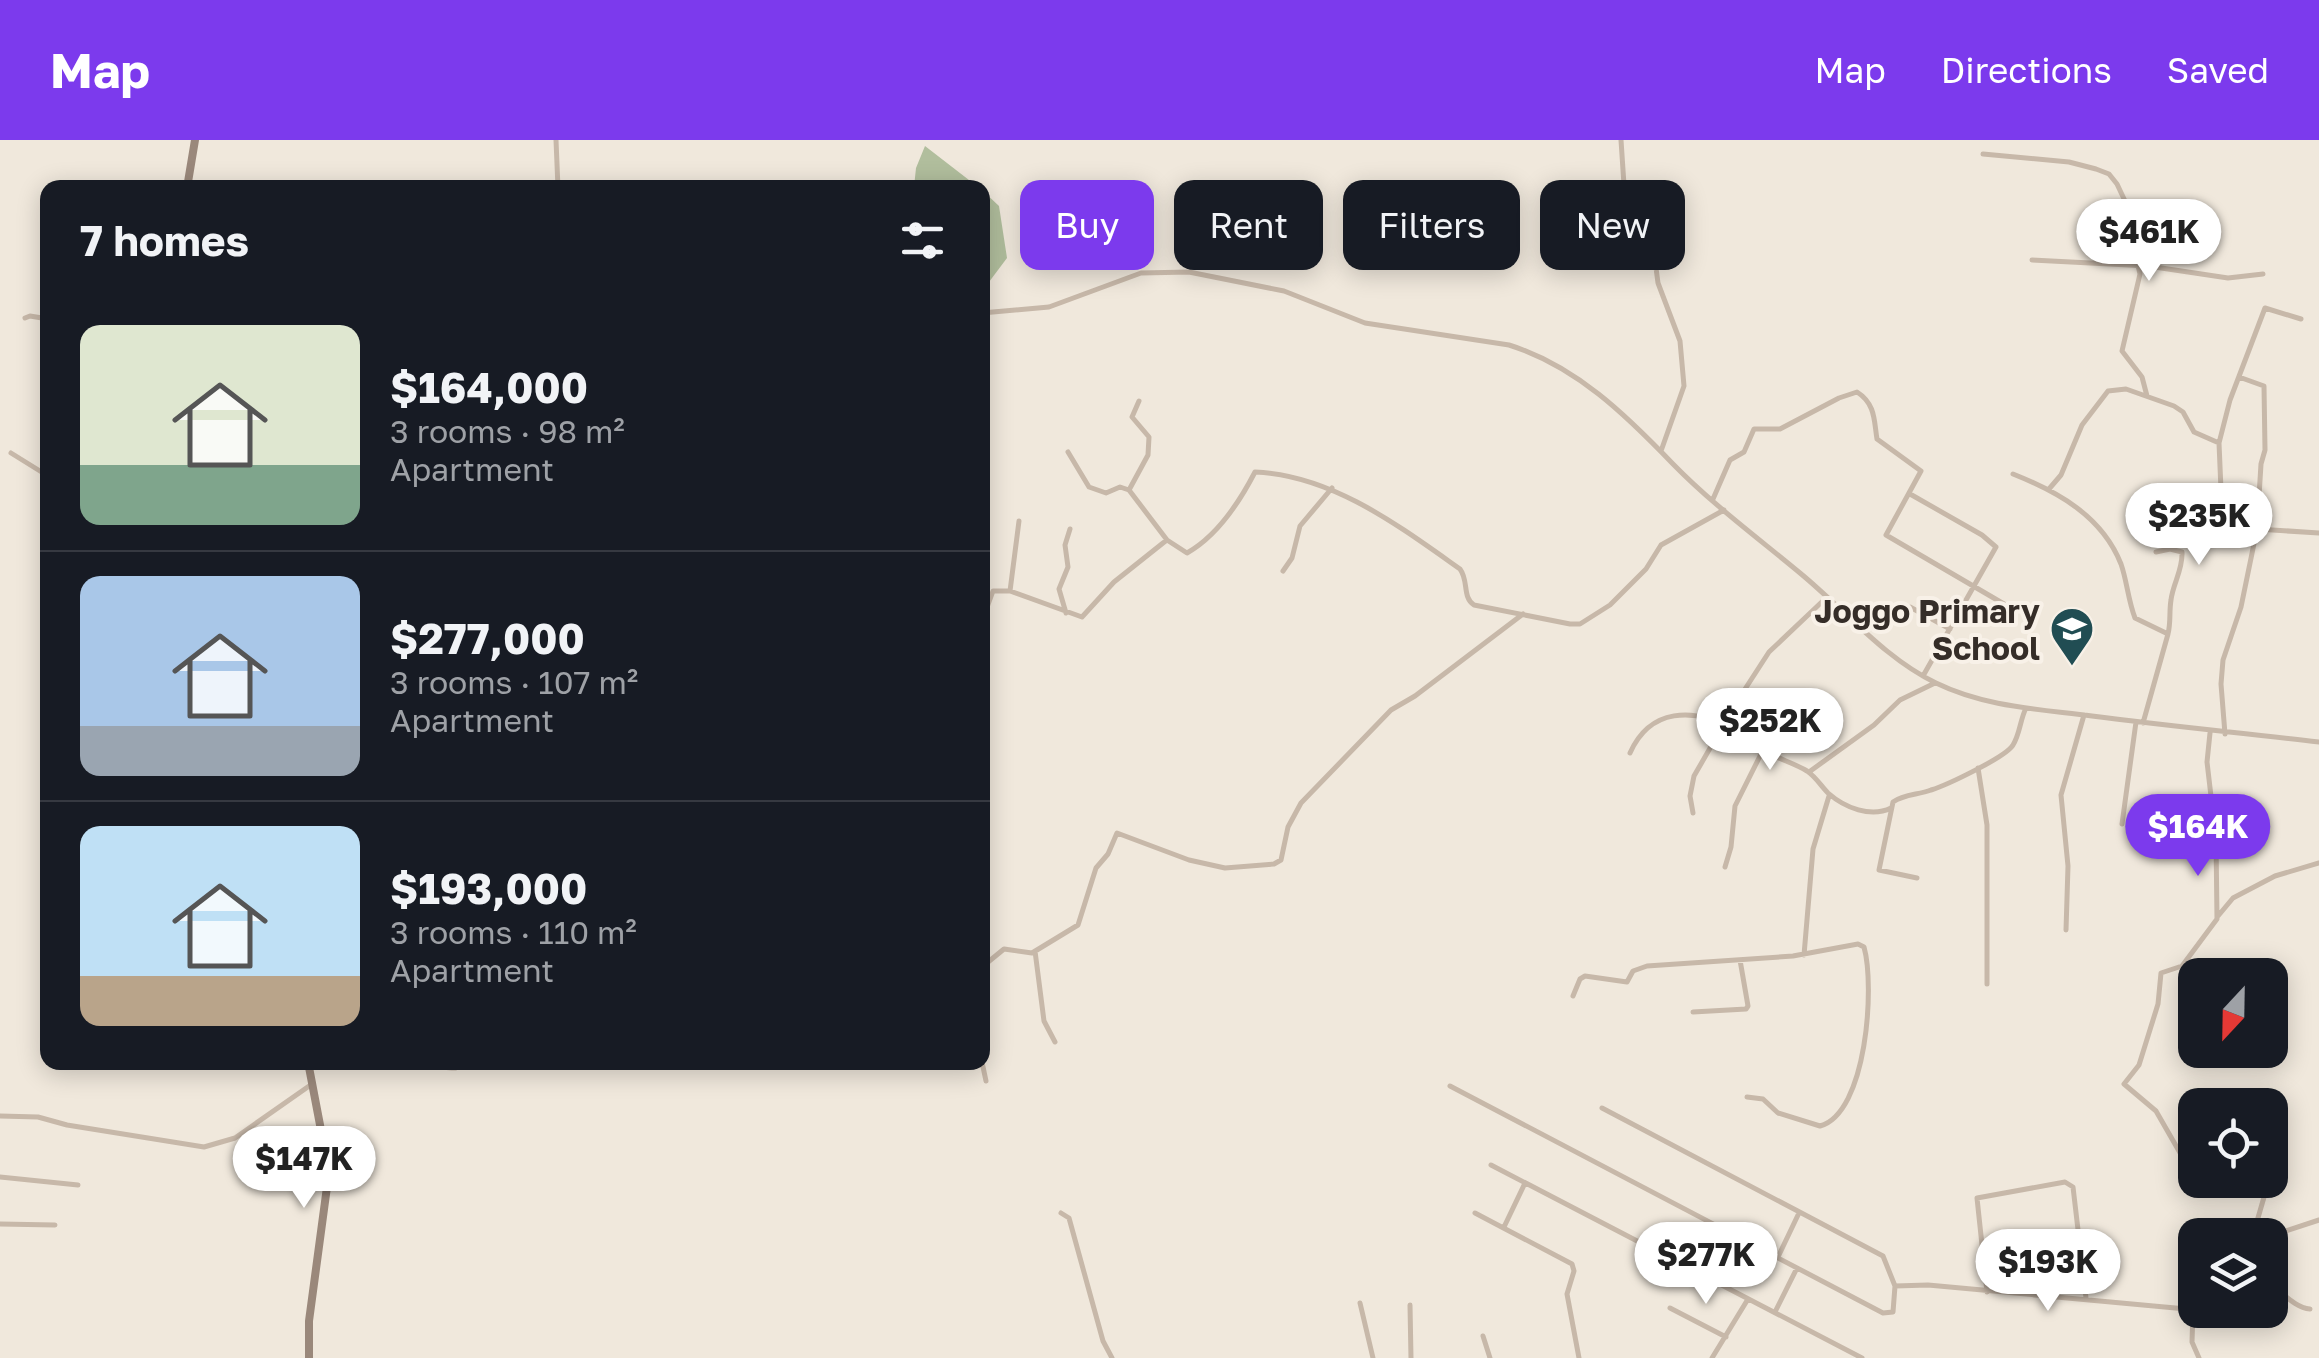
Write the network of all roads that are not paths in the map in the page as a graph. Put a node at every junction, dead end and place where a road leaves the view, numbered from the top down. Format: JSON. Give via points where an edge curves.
{"nodes":[{"id":1,"x":195,"y":140,"type":"edge"},
{"id":2,"x":556,"y":140,"type":"edge"},
{"id":3,"x":1621,"y":140,"type":"edge"},
{"id":4,"x":1983,"y":154,"type":"dead end"},
{"id":5,"x":188,"y":180,"type":"edge"},
{"id":6,"x":558,"y":180,"type":"edge"},
{"id":7,"x":2032,"y":260,"type":"dead end"},
{"id":8,"x":2140,"y":267,"type":"junction"},
{"id":9,"x":2263,"y":274,"type":"dead end"},
{"id":10,"x":990,"y":312,"type":"edge"},
{"id":11,"x":25,"y":318,"type":"dead end"},
{"id":12,"x":40,"y":318,"type":"edge"},
{"id":13,"x":2301,"y":319,"type":"dead end"},
{"id":14,"x":2239,"y":377,"type":"junction"},
{"id":15,"x":2147,"y":396,"type":"junction"},
{"id":16,"x":1139,"y":401,"type":"dead end"},
{"id":17,"x":2218,"y":443,"type":"junction"},
{"id":18,"x":1661,"y":450,"type":"junction"},
{"id":19,"x":1068,"y":452,"type":"dead end"},
{"id":20,"x":11,"y":454,"type":"dead end"},
{"id":21,"x":40,"y":471,"type":"edge"},
{"id":22,"x":2013,"y":474,"type":"dead end"},
{"id":23,"x":1332,"y":488,"type":"junction"},
{"id":24,"x":2049,"y":489,"type":"junction"},
{"id":25,"x":1129,"y":490,"type":"junction"},
{"id":26,"x":1910,"y":494,"type":"junction"},
{"id":27,"x":1713,"y":499,"type":"junction"},
{"id":28,"x":1724,"y":510,"type":"junction"},
{"id":29,"x":1019,"y":521,"type":"dead end"},
{"id":30,"x":1070,"y":529,"type":"dead end"},
{"id":31,"x":2257,"y":529,"type":"junction"},
{"id":32,"x":2319,"y":533,"type":"edge"},
{"id":33,"x":1166,"y":540,"type":"junction"},
{"id":34,"x":2156,"y":552,"type":"dead end"},
{"id":35,"x":1283,"y":571,"type":"dead end"},
{"id":36,"x":1974,"y":588,"type":"junction"},
{"id":37,"x":1010,"y":590,"type":"junction"},
{"id":38,"x":990,"y":594,"type":"edge"},
{"id":39,"x":1826,"y":598,"type":"junction"},
{"id":40,"x":2004,"y":604,"type":"dead end"},
{"id":41,"x":1910,"y":607,"type":"dead end"},
{"id":42,"x":1066,"y":613,"type":"junction"},
{"id":43,"x":1523,"y":614,"type":"junction"},
{"id":44,"x":1950,"y":629,"type":"junction"},
{"id":45,"x":2168,"y":634,"type":"junction"},
{"id":46,"x":1923,"y":676,"type":"junction"},
{"id":47,"x":1935,"y":683,"type":"junction"},
{"id":48,"x":2026,"y":708,"type":"junction"},
{"id":49,"x":2084,"y":715,"type":"junction"},
{"id":50,"x":2140,"y":722,"type":"junction"},
{"id":51,"x":1723,"y":724,"type":"junction"},
{"id":52,"x":2210,"y":732,"type":"junction"},
{"id":53,"x":2225,"y":734,"type":"junction"},
{"id":54,"x":2319,"y":742,"type":"edge"},
{"id":55,"x":1763,"y":750,"type":"junction"},
{"id":56,"x":1630,"y":753,"type":"dead end"},
{"id":57,"x":1978,"y":768,"type":"junction"},
{"id":58,"x":1809,"y":772,"type":"junction"},
{"id":59,"x":1830,"y":794,"type":"junction"},
{"id":60,"x":1892,"y":808,"type":"junction"},
{"id":61,"x":1693,"y":812,"type":"dead end"},
{"id":62,"x":2122,"y":824,"type":"dead end"},
{"id":63,"x":2319,"y":863,"type":"edge"},
{"id":64,"x":1725,"y":866,"type":"dead end"},
{"id":65,"x":1917,"y":878,"type":"dead end"},
{"id":66,"x":2216,"y":919,"type":"junction"},
{"id":67,"x":2066,"y":930,"type":"dead end"},
{"id":68,"x":1035,"y":951,"type":"junction"},
{"id":69,"x":1804,"y":954,"type":"junction"},
{"id":70,"x":1740,"y":960,"type":"junction"},
{"id":71,"x":990,"y":961,"type":"edge"},
{"id":72,"x":1987,"y":984,"type":"dead end"},
{"id":73,"x":1574,"y":996,"type":"dead end"},
{"id":74,"x":1692,"y":1012,"type":"dead end"},
{"id":75,"x":1056,"y":1042,"type":"dead end"},
{"id":76,"x":309,"y":1070,"type":"edge"},
{"id":77,"x":984,"y":1070,"type":"edge"},
{"id":78,"x":986,"y":1081,"type":"dead end"},
{"id":79,"x":312,"y":1084,"type":"junction"},
{"id":80,"x":1450,"y":1086,"type":"dead end"},
{"id":81,"x":1746,"y":1097,"type":"dead end"},
{"id":82,"x":1602,"y":1108,"type":"dead end"},
{"id":83,"x":0,"y":1116,"type":"edge"},
{"id":84,"x":2178,"y":1156,"type":"edge"},
{"id":85,"x":1491,"y":1165,"type":"dead end"},
{"id":86,"x":0,"y":1177,"type":"edge"},
{"id":87,"x":1526,"y":1183,"type":"junction"},
{"id":88,"x":78,"y":1184,"type":"dead end"},
{"id":89,"x":1062,"y":1213,"type":"dead end"},
{"id":90,"x":1475,"y":1213,"type":"dead end"},
{"id":91,"x":1799,"y":1214,"type":"junction"},
{"id":92,"x":2319,"y":1220,"type":"edge"},
{"id":93,"x":0,"y":1224,"type":"edge"},
{"id":94,"x":55,"y":1226,"type":"dead end"},
{"id":95,"x":1504,"y":1228,"type":"junction"},
{"id":96,"x":2288,"y":1230,"type":"edge"},
{"id":97,"x":1778,"y":1257,"type":"junction"},
{"id":98,"x":1798,"y":1268,"type":"junction"},
{"id":99,"x":1895,"y":1286,"type":"junction"},
{"id":100,"x":1988,"y":1292,"type":"junction"},
{"id":101,"x":2288,"y":1296,"type":"edge"},
{"id":102,"x":2086,"y":1298,"type":"junction"},
{"id":103,"x":1748,"y":1299,"type":"junction"},
{"id":104,"x":1360,"y":1303,"type":"dead end"},
{"id":105,"x":1410,"y":1305,"type":"dead end"},
{"id":106,"x":1670,"y":1308,"type":"dead end"},
{"id":107,"x":2178,"y":1308,"type":"edge"},
{"id":108,"x":2310,"y":1309,"type":"dead end"},
{"id":109,"x":1775,"y":1312,"type":"junction"},
{"id":110,"x":2193,"y":1328,"type":"edge"},
{"id":111,"x":1483,"y":1336,"type":"dead end"},
{"id":112,"x":1726,"y":1338,"type":"junction"},
{"id":113,"x":1846,"y":1355,"type":"edge"},
{"id":114,"x":309,"y":1358,"type":"edge"},
{"id":115,"x":1112,"y":1358,"type":"edge"},
{"id":116,"x":1372,"y":1358,"type":"edge"},
{"id":117,"x":1411,"y":1358,"type":"edge"},
{"id":118,"x":1490,"y":1358,"type":"edge"},
{"id":119,"x":1579,"y":1358,"type":"edge"},
{"id":120,"x":1712,"y":1358,"type":"edge"},
{"id":121,"x":1862,"y":1358,"type":"edge"},
{"id":122,"x":2199,"y":1358,"type":"edge"}],
"edges":[{"from":1,"to":5,"type":"street"},
{"from":2,"to":6,"type":"street"},
{"from":3,"to":18,"type":"street","via":[[1622,246],[1636,262],[1656,268],[1682,353],[1683,395]]},
{"from":4,"to":8,"type":"street","via":[[2109,174],[2134,218]]},
{"from":7,"to":8,"type":"street"},
{"from":8,"to":9,"type":"street","via":[[2228,278]]},
{"from":8,"to":15,"type":"street","via":[[2122,351]]},
{"from":10,"to":18,"type":"street","via":[[1049,307],[1140,273],[1231,278],[1305,297],[1365,323],[1540,355]]},
{"from":11,"to":12,"type":"street"},
{"from":13,"to":14,"type":"street","via":[[2264,308]]},
{"from":14,"to":17,"type":"street"},
{"from":14,"to":31,"type":"street","via":[[2264,386]]},
{"from":15,"to":17,"type":"street","via":[[2174,406],[2194,432]]},
{"from":15,"to":24,"type":"street","via":[[2108,391]]},
{"from":16,"to":25,"type":"street","via":[[1132,417],[1149,437],[1148,455]]},
{"from":17,"to":31,"type":"street","via":[[2222,512]]},
{"from":18,"to":27,"type":"street"},
{"from":19,"to":25,"type":"street","via":[[1088,488]]},
{"from":20,"to":21,"type":"street"},
{"from":22,"to":24,"type":"street"},
{"from":23,"to":33,"type":"street","via":[[1255,472],[1239,503],[1204,543],[1186,553]]},
{"from":23,"to":35,"type":"street","via":[[1300,526]]},
{"from":23,"to":43,"type":"street","via":[[1460,569],[1474,605]]},
{"from":24,"to":45,"type":"street","via":[[2100,527],[2122,566],[2135,618]]},
{"from":25,"to":33,"type":"street"},
{"from":26,"to":27,"type":"street","via":[[1921,470],[1877,440],[1877,423],[1857,392],[1776,430],[1754,430],[1744,452],[1730,460]]},
{"from":26,"to":36,"type":"street","via":[[1996,547]]},
{"from":26,"to":36,"type":"street","via":[[1887,536]]},
{"from":27,"to":28,"type":"street"},
{"from":28,"to":39,"type":"street"},
{"from":28,"to":43,"type":"street","via":[[1661,545],[1637,578],[1589,620],[1570,624]]},
{"from":29,"to":37,"type":"street"},
{"from":30,"to":42,"type":"street","via":[[1064,545],[1068,567],[1059,587]]},
{"from":31,"to":32,"type":"street"},
{"from":31,"to":53,"type":"street","via":[[2223,660]]},
{"from":33,"to":42,"type":"street","via":[[1086,615]]},
{"from":34,"to":45,"type":"street","via":[[2179,550],[2183,558]]},
{"from":36,"to":40,"type":"street"},
{"from":36,"to":44,"type":"street"},
{"from":37,"to":38,"type":"street"},
{"from":37,"to":42,"type":"street"},
{"from":39,"to":46,"type":"street"},
{"from":39,"to":51,"type":"street","via":[[1769,652]]},
{"from":41,"to":44,"type":"street"},
{"from":43,"to":68,"type":"street","via":[[1392,710],[1301,803],[1281,860],[1226,868],[1117,833],[1096,868],[1078,925]]},
{"from":44,"to":46,"type":"street"},
{"from":45,"to":50,"type":"street"},
{"from":46,"to":47,"type":"street"},
{"from":47,"to":48,"type":"street"},
{"from":47,"to":58,"type":"street","via":[[1900,700]]},
{"from":48,"to":49,"type":"street"},
{"from":48,"to":57,"type":"street","via":[[2011,749]]},
{"from":49,"to":50,"type":"street"},
{"from":49,"to":67,"type":"street","via":[[2061,795]]},
{"from":50,"to":52,"type":"street"},
{"from":50,"to":62,"type":"street"},
{"from":51,"to":55,"type":"street"},
{"from":51,"to":56,"type":"street","via":[[1658,718]]},
{"from":51,"to":61,"type":"street","via":[[1694,776]]},
{"from":52,"to":53,"type":"street"},
{"from":52,"to":66,"type":"street"},
{"from":53,"to":54,"type":"street"},
{"from":55,"to":58,"type":"street"},
{"from":55,"to":64,"type":"street","via":[[1734,806]]},
{"from":57,"to":60,"type":"street","via":[[1899,797]]},
{"from":57,"to":72,"type":"street","via":[[1987,825]]},
{"from":58,"to":59,"type":"street"},
{"from":59,"to":60,"type":"street","via":[[1863,811]]},
{"from":59,"to":69,"type":"street","via":[[1813,846]]},
{"from":60,"to":65,"type":"street","via":[[1879,870]]},
{"from":63,"to":66,"type":"street","via":[[2274,876],[2234,898]]},
{"from":66,"to":84,"type":"street","via":[[2182,966],[2161,972],[2140,1064],[2124,1080],[2156,1111]]},
{"from":68,"to":71,"type":"street","via":[[1004,949]]},
{"from":68,"to":75,"type":"street","via":[[1044,1021]]},
{"from":69,"to":70,"type":"street"},
{"from":69,"to":81,"type":"street","via":[[1858,944],[1866,952],[1866,1026],[1857,1082],[1836,1118],[1820,1126]]},
{"from":70,"to":73,"type":"street","via":[[1648,966],[1633,971],[1627,982],[1585,976]]},
{"from":70,"to":74,"type":"street","via":[[1746,1009]]},
{"from":76,"to":79,"type":"street"},
{"from":77,"to":78,"type":"street"},
{"from":79,"to":83,"type":"street","via":[[235,1138],[204,1146]]},
{"from":79,"to":114,"type":"street","via":[[329,1172]]},
{"from":80,"to":97,"type":"street"},
{"from":82,"to":91,"type":"street"},
{"from":85,"to":87,"type":"street"},
{"from":86,"to":88,"type":"street"},
{"from":87,"to":95,"type":"street"},
{"from":87,"to":103,"type":"street"},
{"from":89,"to":115,"type":"street"},
{"from":90,"to":95,"type":"street"},
{"from":91,"to":97,"type":"street"},
{"from":91,"to":99,"type":"street","via":[[1883,1256]]},
{"from":92,"to":96,"type":"street"},
{"from":93,"to":94,"type":"street"},
{"from":95,"to":119,"type":"street","via":[[1572,1264],[1567,1294]]},
{"from":97,"to":98,"type":"street"},
{"from":98,"to":99,"type":"street","via":[[1883,1313],[1895,1308]]},
{"from":98,"to":109,"type":"street"},
{"from":99,"to":100,"type":"street"},
{"from":100,"to":102,"type":"street"},
{"from":100,"to":102,"type":"street","via":[[1976,1198],[2065,1182],[2074,1187]]},
{"from":101,"to":108,"type":"street"},
{"from":102,"to":107,"type":"street"},
{"from":103,"to":109,"type":"street"},
{"from":103,"to":112,"type":"street"},
{"from":104,"to":116,"type":"street"},
{"from":105,"to":117,"type":"street"},
{"from":106,"to":112,"type":"street"},
{"from":109,"to":113,"type":"street"},
{"from":110,"to":122,"type":"street"},
{"from":111,"to":118,"type":"street"},
{"from":112,"to":120,"type":"street"},
{"from":113,"to":121,"type":"street"}]}
